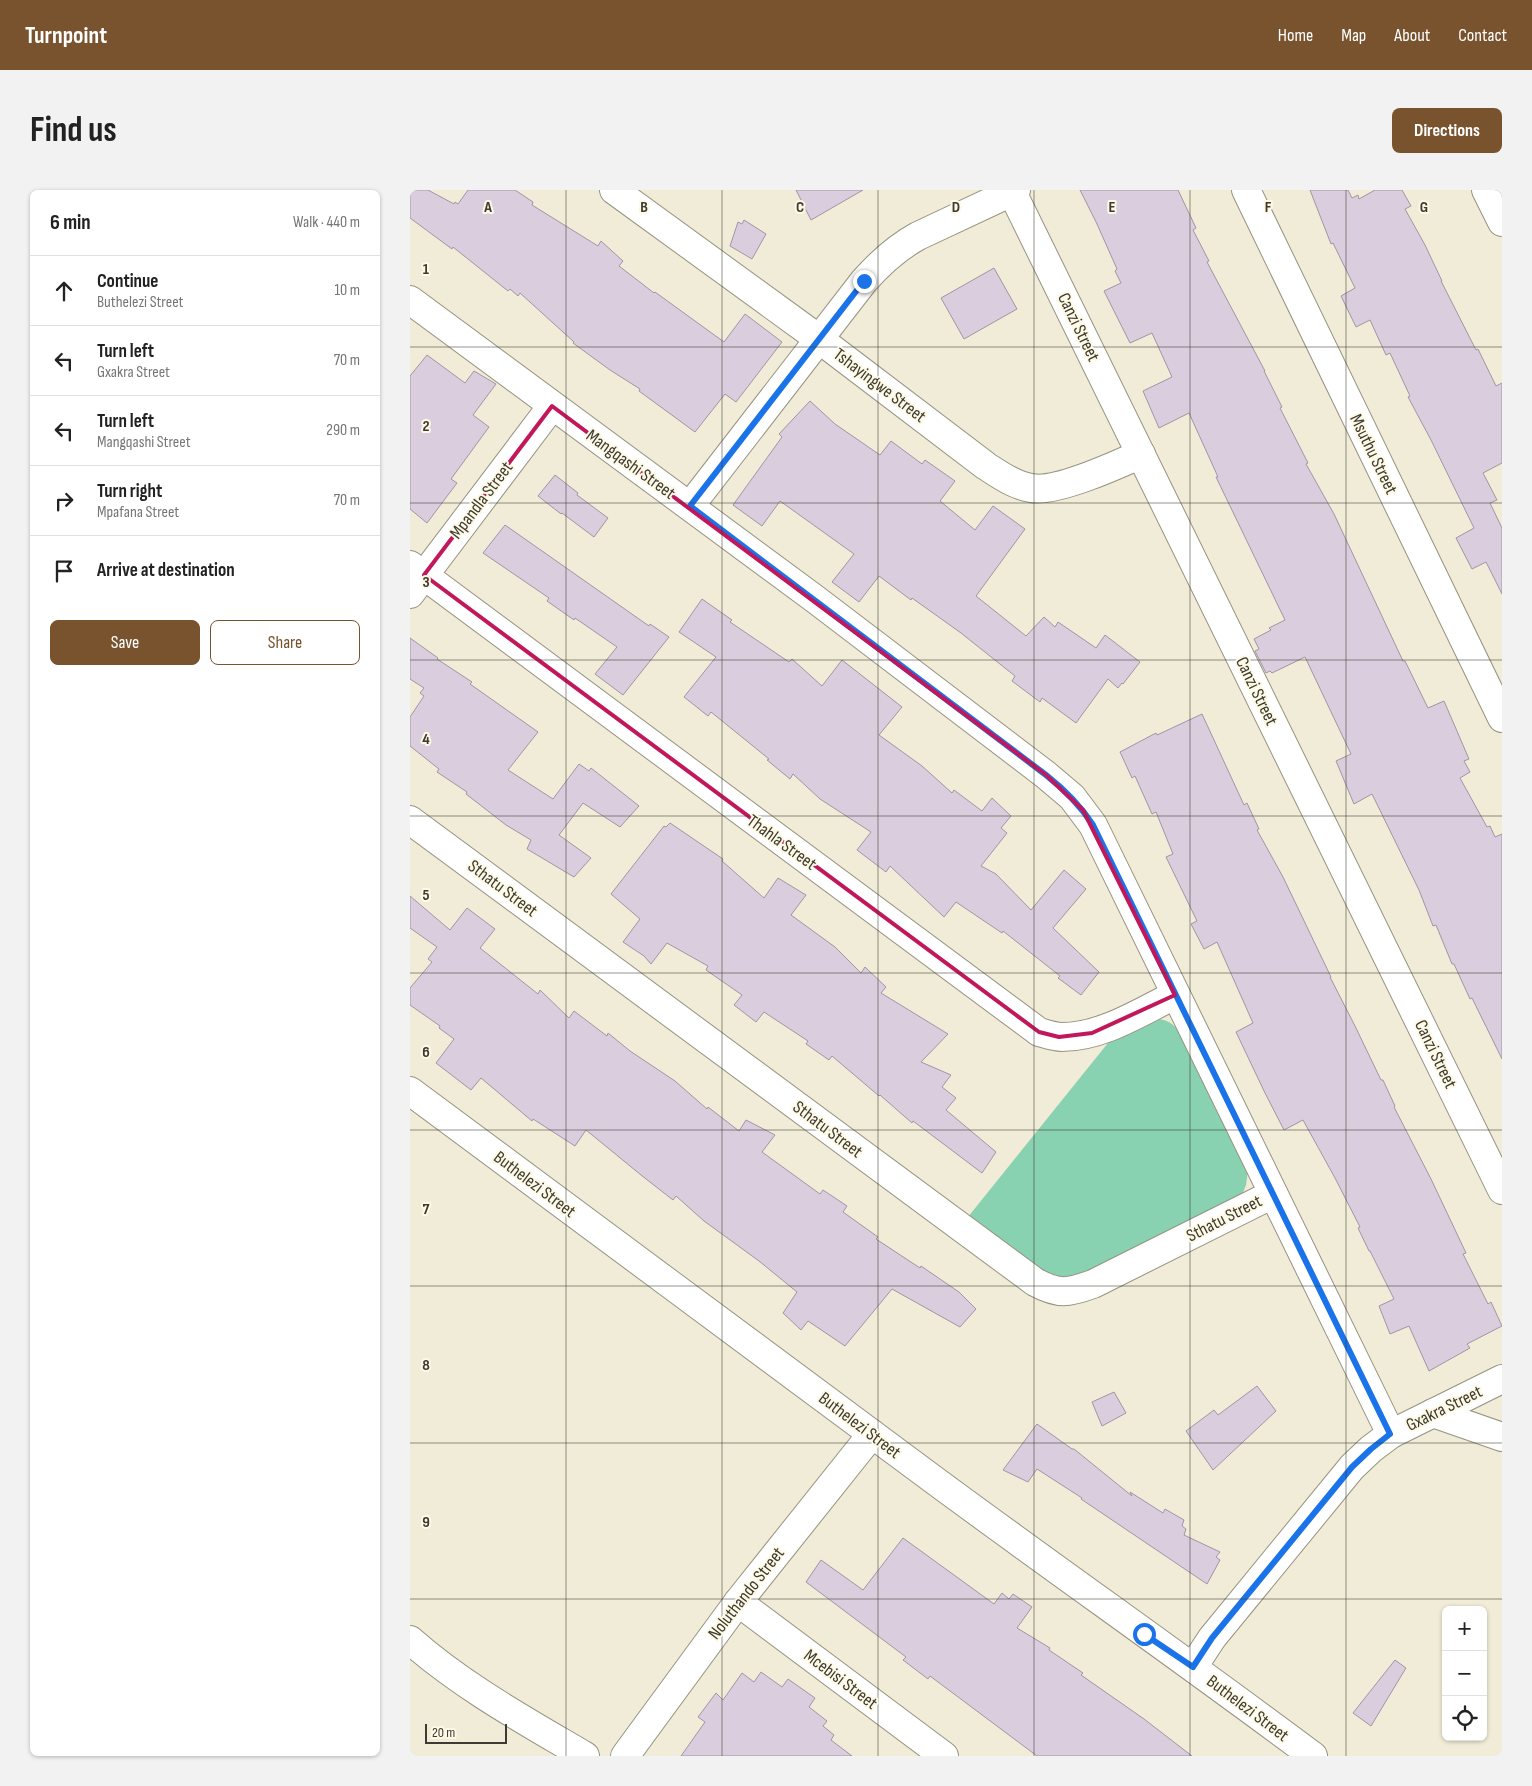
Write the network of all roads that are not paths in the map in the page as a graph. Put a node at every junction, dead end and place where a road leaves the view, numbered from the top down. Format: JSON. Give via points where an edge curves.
{"nodes":[{"id":1,"x":614,"y":190,"type":"edge"},
{"id":2,"x":1246,"y":190,"type":"edge"},
{"id":3,"x":1486,"y":190,"type":"edge"},
{"id":4,"x":1014,"y":191,"type":"edge"},
{"id":5,"x":1502,"y":222,"type":"edge"},
{"id":6,"x":410,"y":300,"type":"edge"},
{"id":7,"x":819,"y":339,"type":"junction"},
{"id":8,"x":552,"y":406,"type":"junction"},
{"id":9,"x":1141,"y":454,"type":"junction"},
{"id":10,"x":690,"y":506,"type":"junction"},
{"id":11,"x":415,"y":578,"type":"edge"},
{"id":12,"x":1502,"y":718,"type":"edge"},
{"id":13,"x":410,"y":820,"type":"edge"},
{"id":14,"x":1175,"y":995,"type":"junction"},
{"id":15,"x":410,"y":1091,"type":"edge"},
{"id":16,"x":1502,"y":1190,"type":"edge"},
{"id":17,"x":1273,"y":1194,"type":"junction"},
{"id":18,"x":1502,"y":1379,"type":"edge"},
{"id":19,"x":1433,"y":1413,"type":"junction"},
{"id":20,"x":872,"y":1434,"type":"junction"},
{"id":21,"x":1390,"y":1434,"type":"junction"},
{"id":22,"x":1502,"y":1437,"type":"edge"},
{"id":23,"x":738,"y":1602,"type":"junction"},
{"id":24,"x":410,"y":1640,"type":"edge"},
{"id":25,"x":1193,"y":1667,"type":"junction"},
{"id":26,"x":585,"y":1756,"type":"edge"},
{"id":27,"x":625,"y":1756,"type":"edge"},
{"id":28,"x":944,"y":1756,"type":"edge"},
{"id":29,"x":1313,"y":1756,"type":"edge"}],
"edges":[{"from":1,"to":7,"type":"street","name":"Tshayingwe Street"},
{"from":2,"to":12,"type":"street","name":"Msuthu Street"},
{"from":3,"to":5,"type":"street"},
{"from":4,"to":7,"type":"street","via":[[902,245],[864,281]]},
{"from":4,"to":9,"type":"street","name":"Canzi Street"},
{"from":6,"to":8,"type":"street","name":"Mangqashi Street"},
{"from":7,"to":9,"type":"street","name":"Tshayingwe Street","via":[[986,466],[1018,485],[1032,489],[1048,488]]},
{"from":7,"to":10,"type":"street"},
{"from":8,"to":10,"type":"street","name":"Mangqashi Street"},
{"from":8,"to":11,"type":"street","name":"Mpandla Street"},
{"from":9,"to":16,"type":"street","name":"Canzi Street"},
{"from":10,"to":14,"type":"street","name":"Mangqashi Street","via":[[1072,797],[1093,825]]},
{"from":11,"to":14,"type":"street","name":"Thahla Street","via":[[1039,1032],[1059,1037],[1092,1033]]},
{"from":13,"to":17,"type":"street","name":"Sthatu Street","via":[[1044,1287],[1056,1292],[1070,1292],[1093,1284]]},
{"from":14,"to":17,"type":"street","name":"Mangqashi Street"},
{"from":15,"to":20,"type":"street","name":"Buthelezi Street"},
{"from":17,"to":21,"type":"street","name":"Mangqashi Street"},
{"from":18,"to":19,"type":"street","name":"Gxakra Street"},
{"from":19,"to":21,"type":"street","name":"Gxakra Street"},
{"from":19,"to":22,"type":"street"},
{"from":20,"to":23,"type":"street","name":"Noluthando Street"},
{"from":20,"to":25,"type":"street","name":"Buthelezi Street"},
{"from":21,"to":25,"type":"street","name":"Gxakra Street","via":[[1352,1467],[1212,1638]]},
{"from":23,"to":27,"type":"street","name":"Noluthando Street"},
{"from":23,"to":28,"type":"street","name":"Mcebisi Street"},
{"from":24,"to":26,"type":"street","via":[[435,1662],[500,1706]]},
{"from":25,"to":29,"type":"street","name":"Buthelezi Street"}]}
